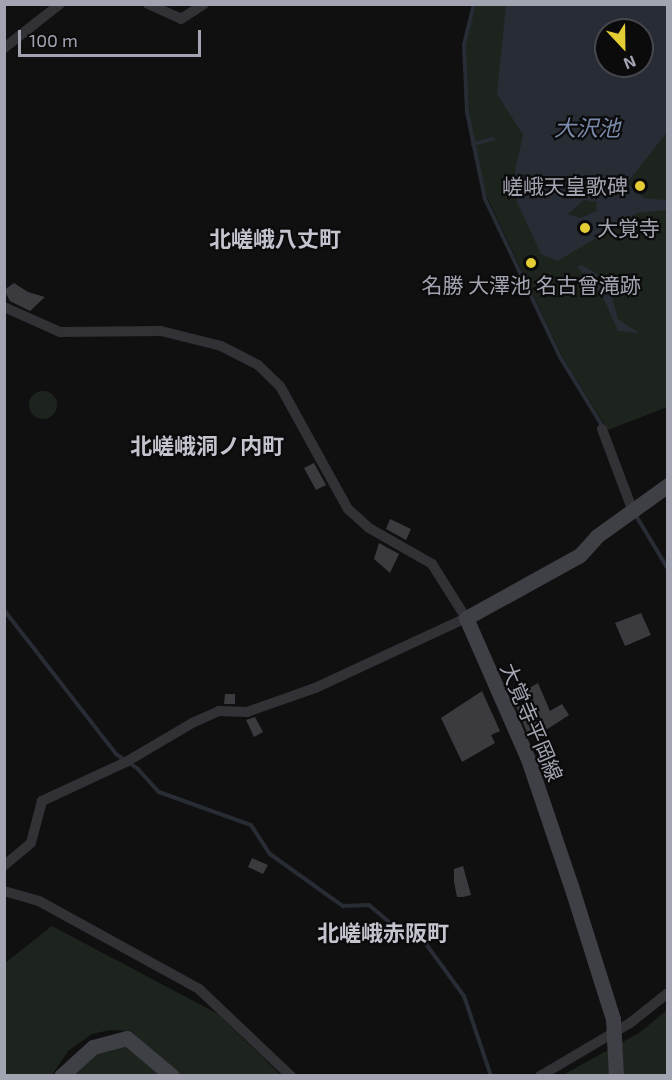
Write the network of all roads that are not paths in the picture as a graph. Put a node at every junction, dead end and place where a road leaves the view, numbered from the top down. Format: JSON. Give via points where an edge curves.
{"nodes":[{"id":1,"x":60,"y":4,"type":"edge"},
{"id":2,"x":148,"y":4,"type":"edge"},
{"id":3,"x":204,"y":4,"type":"edge"},
{"id":4,"x":4,"y":48,"type":"edge"},
{"id":5,"x":4,"y":307,"type":"edge"},
{"id":6,"x":602,"y":429,"type":"dead end"},
{"id":7,"x":668,"y":485,"type":"edge"},
{"id":8,"x":632,"y":510,"type":"junction"},
{"id":9,"x":466,"y":618,"type":"junction"},
{"id":10,"x":4,"y":866,"type":"edge"},
{"id":11,"x":4,"y":891,"type":"edge"},
{"id":12,"x":668,"y":993,"type":"edge"},
{"id":13,"x":612,"y":1034,"type":"junction"},
{"id":14,"x":61,"y":1076,"type":"edge"},
{"id":15,"x":172,"y":1076,"type":"edge"},
{"id":16,"x":291,"y":1076,"type":"edge"},
{"id":17,"x":540,"y":1076,"type":"edge"},
{"id":18,"x":616,"y":1076,"type":"edge"}],
"edges":[{"from":1,"to":4,"type":"street"},
{"from":2,"to":3,"type":"street","via":[[181,19]]},
{"from":5,"to":9,"type":"street","via":[[60,332],[160,331],[221,346],[258,365],[280,386],[348,509],[369,528],[432,564]]},
{"from":6,"to":8,"type":"street"},
{"from":7,"to":8,"type":"main road"},
{"from":8,"to":9,"type":"main road","via":[[580,555]]},
{"from":9,"to":10,"type":"street","via":[[306,692],[194,722],[126,762],[42,801],[31,843]]},
{"from":9,"to":13,"type":"main road","name":"大覚寺平岡線","via":[[528,759],[613,1020]]},
{"from":11,"to":16,"type":"street","via":[[39,901],[199,989]]},
{"from":12,"to":13,"type":"street"},
{"from":13,"to":17,"type":"street"},
{"from":13,"to":18,"type":"main road","name":"大覚寺平岡線"},
{"from":14,"to":15,"type":"main road","via":[[93,1047],[127,1038]]}]}
